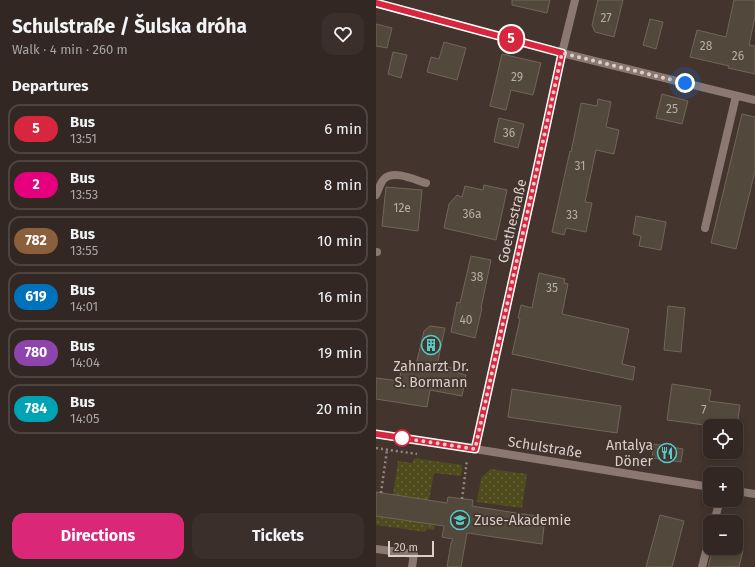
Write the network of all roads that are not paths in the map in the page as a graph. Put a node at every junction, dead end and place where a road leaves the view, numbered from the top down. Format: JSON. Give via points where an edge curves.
{"nodes":[{"id":1,"x":574,"y":0,"type":"edge"},
{"id":2,"x":376,"y":3,"type":"edge"},
{"id":3,"x":562,"y":53,"type":"junction"},
{"id":4,"x":736,"y":96,"type":"junction"},
{"id":5,"x":755,"y":100,"type":"edge"},
{"id":6,"x":426,"y":183,"type":"dead end"},
{"id":7,"x":376,"y":195,"type":"edge"},
{"id":8,"x":705,"y":228,"type":"dead end"},
{"id":9,"x":376,"y":434,"type":"edge"},
{"id":10,"x":475,"y":449,"type":"junction"},
{"id":11,"x":703,"y":486,"type":"edge"},
{"id":12,"x":743,"y":492,"type":"edge"},
{"id":13,"x":755,"y":494,"type":"edge"},
{"id":14,"x":376,"y":549,"type":"edge"},
{"id":15,"x":705,"y":555,"type":"edge"},
{"id":16,"x":412,"y":567,"type":"edge"},
{"id":17,"x":702,"y":567,"type":"edge"}],
"edges":[{"from":1,"to":3,"type":"street","name":"Goethestraße"},
{"from":2,"to":3,"type":"street"},
{"from":3,"to":4,"type":"street"},
{"from":3,"to":10,"type":"street","name":"Goethestraße"},
{"from":4,"to":5,"type":"street"},
{"from":4,"to":8,"type":"street"},
{"from":6,"to":7,"type":"street","via":[[391,175],[384,178]]},
{"from":9,"to":10,"type":"street","name":"Schulstraße"},
{"from":10,"to":11,"type":"street","name":"Schulstraße"},
{"from":12,"to":13,"type":"street"},
{"from":14,"to":16,"type":"street","via":[[414,554]]},
{"from":15,"to":17,"type":"street"}]}
